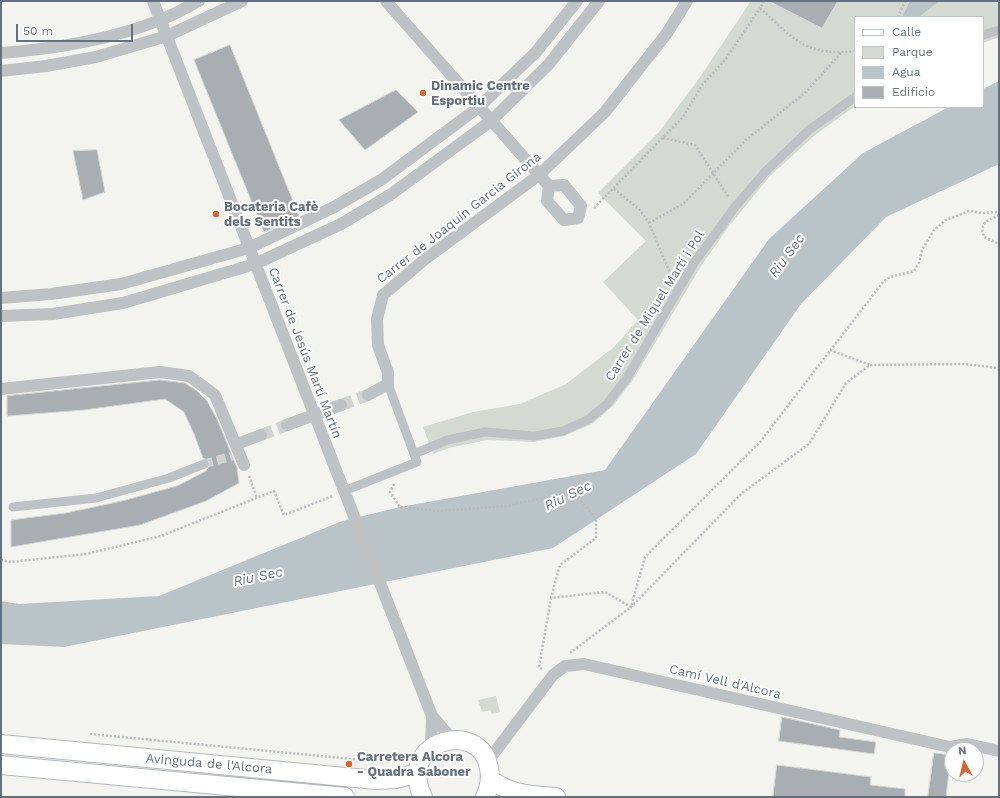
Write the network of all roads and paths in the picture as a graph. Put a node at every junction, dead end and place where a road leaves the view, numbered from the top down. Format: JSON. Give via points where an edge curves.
{"nodes":[{"id":1,"x":153,"y":1,"type":"edge"},
{"id":2,"x":199,"y":1,"type":"edge"},
{"id":3,"x":242,"y":1,"type":"edge"},
{"id":4,"x":386,"y":1,"type":"edge"},
{"id":5,"x":577,"y":1,"type":"edge"},
{"id":6,"x":599,"y":1,"type":"edge"},
{"id":7,"x":687,"y":1,"type":"edge"},
{"id":8,"x":764,"y":1,"type":"edge"},
{"id":9,"x":905,"y":1,"type":"edge"},
{"id":10,"x":760,"y":8,"type":"junction"},
{"id":11,"x":898,"y":16,"type":"edge"},
{"id":12,"x":160,"y":20,"type":"junction"},
{"id":13,"x":999,"y":30,"type":"edge"},
{"id":14,"x":984,"y":35,"type":"edge"},
{"id":15,"x":167,"y":36,"type":"junction"},
{"id":16,"x":854,"y":51,"type":"edge"},
{"id":17,"x":841,"y":53,"type":"junction"},
{"id":18,"x":1,"y":54,"type":"edge"},
{"id":19,"x":1,"y":70,"type":"edge"},
{"id":20,"x":854,"y":98,"type":"edge"},
{"id":21,"x":479,"y":107,"type":"junction"},
{"id":22,"x":491,"y":121,"type":"junction"},
{"id":23,"x":663,"y":138,"type":"junction"},
{"id":24,"x":714,"y":174,"type":"junction"},
{"id":25,"x":539,"y":175,"type":"junction"},
{"id":26,"x":549,"y":186,"type":"junction"},
{"id":27,"x":614,"y":189,"type":"junction"},
{"id":28,"x":735,"y":208,"type":"junction"},
{"id":29,"x":999,"y":214,"type":"edge"},
{"id":30,"x":578,"y":218,"type":"junction"},
{"id":31,"x":649,"y":223,"type":"junction"},
{"id":32,"x":999,"y":244,"type":"edge"},
{"id":33,"x":249,"y":248,"type":"junction"},
{"id":34,"x":255,"y":264,"type":"junction"},
{"id":35,"x":678,"y":292,"type":"junction"},
{"id":36,"x":1,"y":298,"type":"edge"},
{"id":37,"x":1,"y":316,"type":"edge"},
{"id":38,"x":830,"y":350,"type":"junction"},
{"id":39,"x":870,"y":365,"type":"junction"},
{"id":40,"x":999,"y":368,"type":"edge"},
{"id":41,"x":388,"y":384,"type":"junction"},
{"id":42,"x":1,"y":390,"type":"edge"},
{"id":43,"x":368,"y":395,"type":"tunnel mouth"},
{"id":44,"x":341,"y":405,"type":"tunnel mouth"},
{"id":45,"x":314,"y":415,"type":"junction"},
{"id":46,"x":287,"y":425,"type":"tunnel mouth"},
{"id":47,"x":261,"y":435,"type":"tunnel mouth"},
{"id":48,"x":236,"y":451,"type":"junction"},
{"id":49,"x":416,"y":458,"type":"junction"},
{"id":50,"x":204,"y":464,"type":"tunnel mouth"},
{"id":51,"x":244,"y":465,"type":"joint"},
{"id":52,"x":397,"y":478,"type":"dead end"},
{"id":53,"x":344,"y":491,"type":"junction"},
{"id":54,"x":257,"y":498,"type":"junction"},
{"id":55,"x":13,"y":507,"type":"dead end"},
{"id":56,"x":1,"y":560,"type":"edge"},
{"id":57,"x":551,"y":598,"type":"junction"},
{"id":58,"x":631,"y":607,"type":"junction"},
{"id":59,"x":565,"y":666,"type":"junction"},
{"id":60,"x":553,"y":675,"type":"junction"},
{"id":61,"x":432,"y":716,"type":"junction"},
{"id":62,"x":87,"y":734,"type":"dead end"},
{"id":63,"x":452,"y":739,"type":"junction"},
{"id":64,"x":1,"y":744,"type":"edge"},
{"id":65,"x":431,"y":747,"type":"junction"},
{"id":66,"x":999,"y":751,"type":"edge"},
{"id":67,"x":488,"y":761,"type":"junction"},
{"id":68,"x":390,"y":762,"type":"dead end"},
{"id":69,"x":1,"y":765,"type":"edge"},
{"id":70,"x":416,"y":773,"type":"junction"},
{"id":71,"x":491,"y":780,"type":"junction"},
{"id":72,"x":345,"y":797,"type":"edge"},
{"id":73,"x":423,"y":797,"type":"edge"},
{"id":74,"x":485,"y":797,"type":"edge"},
{"id":75,"x":556,"y":797,"type":"edge"}],
"edges":[{"from":1,"to":12,"type":"street","name":"Carrer de Jesús Martí Martín"},
{"from":2,"to":12,"type":"street"},
{"from":3,"to":15,"type":"street"},
{"from":4,"to":21,"type":"street"},
{"from":5,"to":21,"type":"street","via":[[536,52]]},
{"from":6,"to":22,"type":"street","via":[[549,64]]},
{"from":7,"to":25,"type":"street","name":"Carrer de Joaquín Garcia Girona","via":[[668,32],[605,112]]},
{"from":8,"to":10,"type":"path"},
{"from":9,"to":11,"type":"path"},
{"from":10,"to":17,"type":"path","via":[[791,37],[812,49]]},
{"from":10,"to":23,"type":"path","via":[[725,60],[703,84],[683,117]]},
{"from":12,"to":15,"type":"street","name":"Carrer de Jesús Martí Martín"},
{"from":12,"to":18,"type":"street","via":[[93,41]]},
{"from":13,"to":14,"type":"street"},
{"from":15,"to":19,"type":"street","via":[[96,57],[46,66]]},
{"from":15,"to":33,"type":"street","name":"Carrer de Jesús Martí Martín"},
{"from":16,"to":17,"type":"path"},
{"from":17,"to":24,"type":"path","via":[[805,93],[747,139]]},
{"from":20,"to":28,"type":"street","name":"Carrer de Miquel Martí i Pol","via":[[809,130],[765,172]]},
{"from":21,"to":22,"type":"street"},
{"from":21,"to":33,"type":"street","via":[[381,180],[334,207]]},
{"from":22,"to":25,"type":"street"},
{"from":22,"to":34,"type":"street","via":[[390,195],[341,224]]},
{"from":23,"to":24,"type":"path","via":[[695,145]]},
{"from":23,"to":27,"type":"path"},
{"from":24,"to":28,"type":"path"},
{"from":24,"to":31,"type":"path","via":[[683,204]]},
{"from":25,"to":26,"type":"street"},
{"from":25,"to":41,"type":"street","name":"Carrer de Joaquín Garcia Girona","via":[[424,260],[383,295],[377,319],[378,345],[388,373]]},
{"from":26,"to":30,"type":"street","via":[[564,185],[580,206]]},
{"from":26,"to":30,"type":"street","via":[[547,201],[564,220]]},
{"from":27,"to":30,"type":"path","via":[[581,221]]},
{"from":27,"to":31,"type":"path","via":[[640,210]]},
{"from":28,"to":35,"type":"street","name":"Carrer de Miquel Martí i Pol","via":[[694,263]]},
{"from":29,"to":32,"type":"path","via":[[986,222],[982,229],[984,237]]},
{"from":29,"to":38,"type":"path","via":[[969,211],[946,220],[934,230],[922,250],[914,271],[890,277],[883,282]]},
{"from":31,"to":35,"type":"path"},
{"from":33,"to":34,"type":"street","name":"Carrer de Jesús Martí Martín"},
{"from":33,"to":36,"type":"street","via":[[120,284]]},
{"from":34,"to":37,"type":"street","via":[[123,303],[53,314]]},
{"from":34,"to":45,"type":"street","name":"Carrer de Jesús Martí Martín"},
{"from":35,"to":49,"type":"street","name":"Carrer de Miquel Martí i Pol","via":[[627,378],[607,404],[589,418],[563,431],[534,436],[485,432],[447,440]]},
{"from":38,"to":39,"type":"path"},
{"from":38,"to":58,"type":"path","via":[[760,442],[645,557]]},
{"from":39,"to":40,"type":"path","via":[[964,364]]},
{"from":39,"to":58,"type":"path","via":[[846,383],[809,444],[742,493]]},
{"from":41,"to":43,"type":"street"},
{"from":41,"to":49,"type":"street","name":"Carrer de Joaquín Garcia Girona"},
{"from":42,"to":48,"type":"street","via":[[160,372],[188,376],[215,395]]},
{"from":44,"to":45,"type":"street"},
{"from":45,"to":46,"type":"street"},
{"from":45,"to":53,"type":"street","name":"Carrer de Jesús Martí Martín"},
{"from":47,"to":48,"type":"street"},
{"from":48,"to":51,"type":"street"},
{"from":49,"to":53,"type":"street","name":"Carrer de Miquel Martí i Pol"},
{"from":50,"to":55,"type":"street","via":[[169,478],[96,498]]},
{"from":51,"to":54,"type":"path"},
{"from":52,"to":57,"type":"path","via":[[390,492],[400,508],[438,511],[506,506],[567,493],[583,503],[596,519],[596,538],[560,565]]},
{"from":53,"to":54,"type":"path","via":[[284,515],[274,490]]},
{"from":53,"to":61,"type":"street","name":"Carrer de Jesús Martí Martín"},
{"from":54,"to":56,"type":"path","via":[[161,536],[86,554],[11,562]]},
{"from":57,"to":58,"type":"path","via":[[605,592]]},
{"from":57,"to":60,"type":"path","via":[[539,667]]},
{"from":58,"to":59,"type":"path","via":[[572,650]]},
{"from":59,"to":60,"type":"street"},
{"from":59,"to":66,"type":"street","name":"Camí Vell d'Alcora","via":[[584,664],[950,747],[967,744]]},
{"from":60,"to":67,"type":"street"},
{"from":61,"to":63,"type":"street","name":"Carrer de Jesús Martí Martín"},
{"from":61,"to":65,"type":"street","name":"Carrer de Jesús Martí Martín"},
{"from":62,"to":68,"type":"path"},
{"from":63,"to":65,"type":"main road"},
{"from":63,"to":67,"type":"main road","via":[[467,741],[480,749]]},
{"from":64,"to":70,"type":"main road","name":"Avinguda de l'Alcora","via":[[376,780],[397,779]]},
{"from":65,"to":70,"type":"main road","via":[[421,758]]},
{"from":67,"to":71,"type":"main road"},
{"from":69,"to":72,"type":"main road","name":"Avinguda de l'Alcora"},
{"from":70,"to":73,"type":"main road"},
{"from":71,"to":74,"type":"main road"},
{"from":71,"to":75,"type":"main road","via":[[504,789]]}]}
